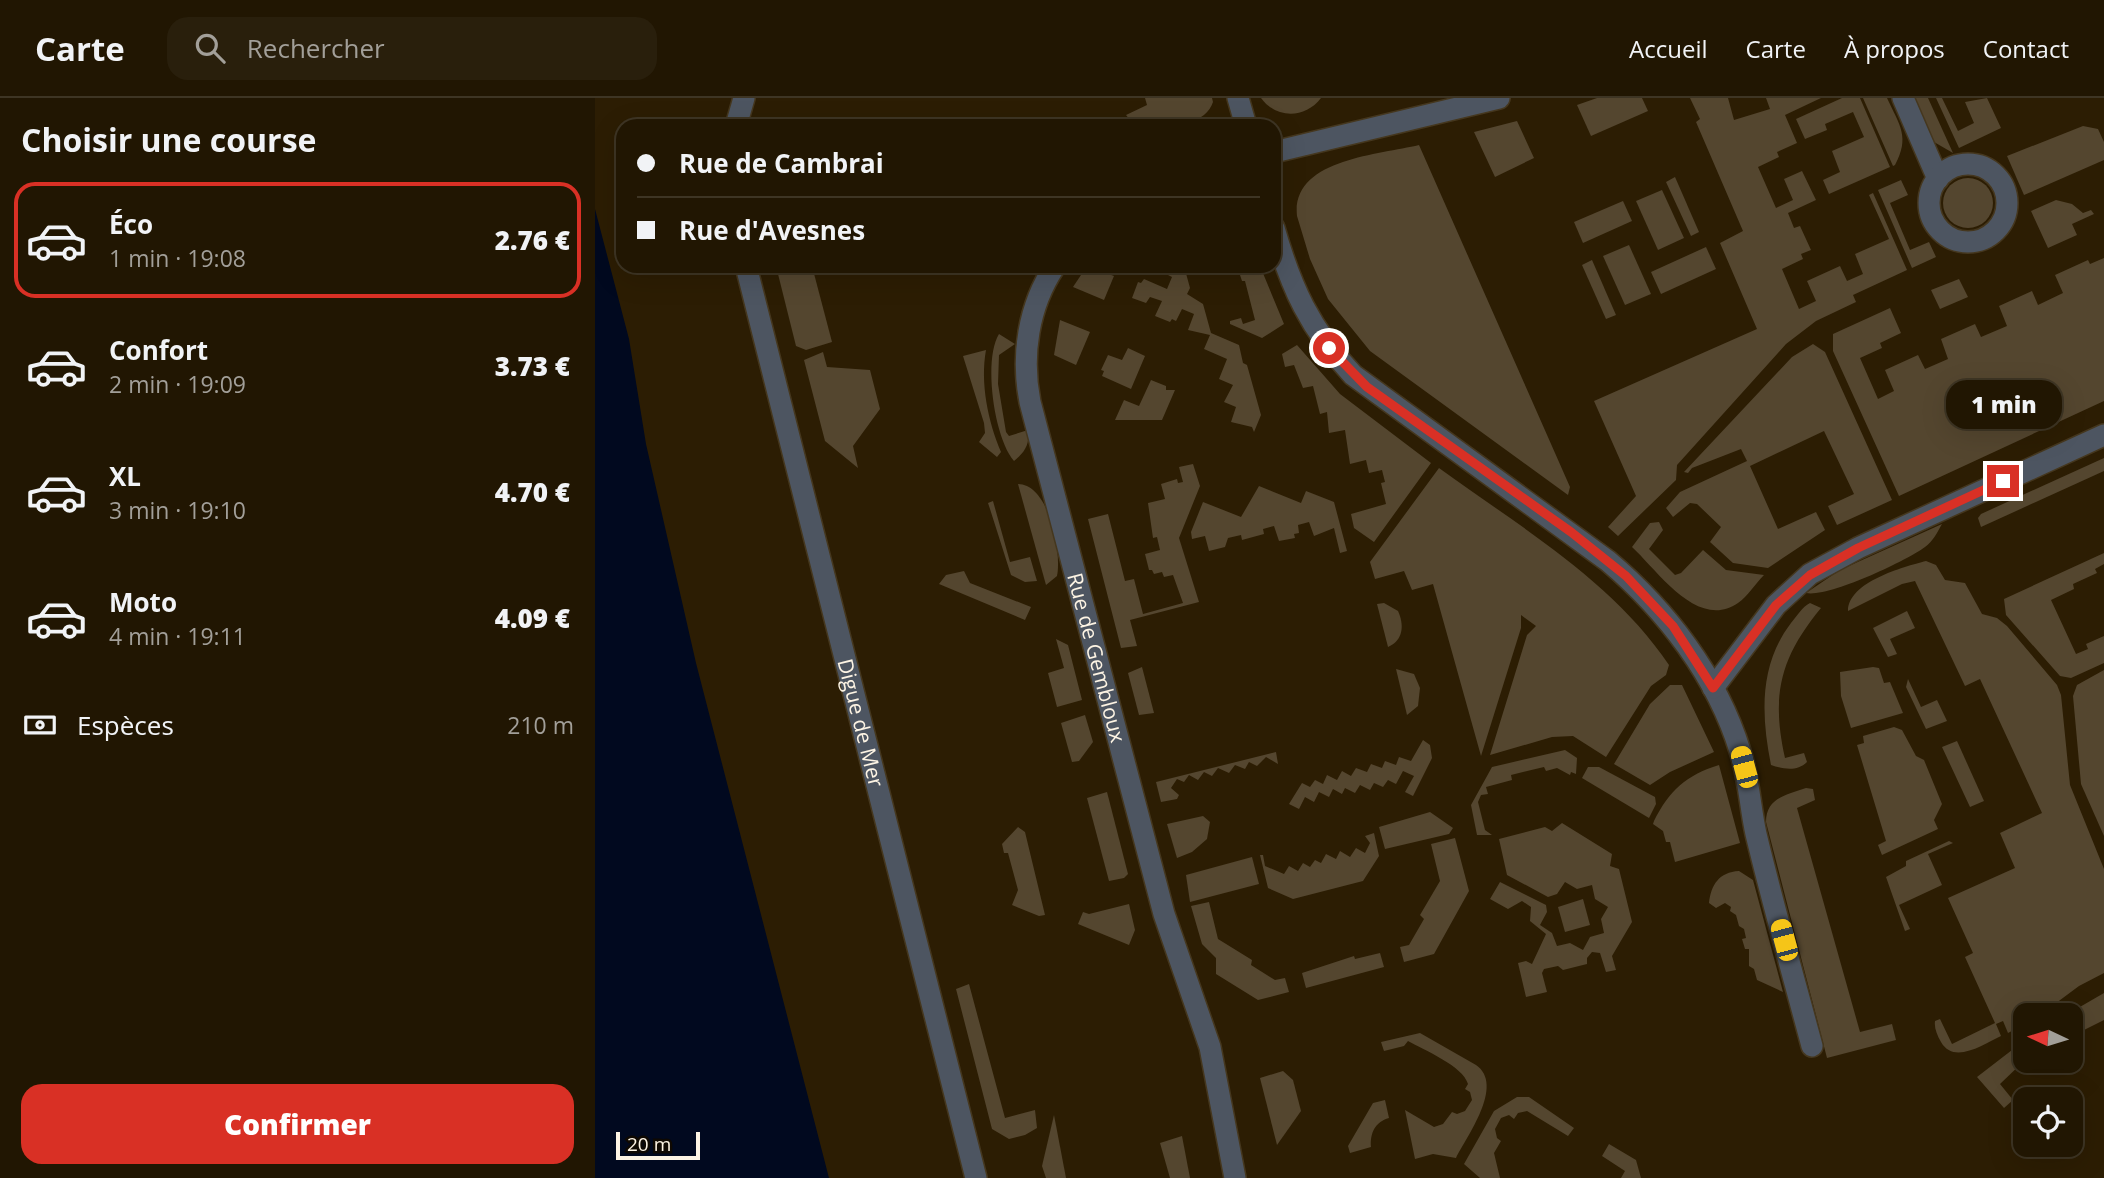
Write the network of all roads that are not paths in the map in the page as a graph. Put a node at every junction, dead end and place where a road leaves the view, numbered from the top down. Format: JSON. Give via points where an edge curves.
{"nodes":[{"id":1,"x":744,"y":98,"type":"edge"},
{"id":2,"x":1238,"y":98,"type":"edge"},
{"id":3,"x":1499,"y":98,"type":"edge"},
{"id":4,"x":1902,"y":98,"type":"edge"},
{"id":5,"x":738,"y":119,"type":"edge"},
{"id":6,"x":1244,"y":119,"type":"edge"},
{"id":7,"x":1281,"y":150,"type":"edge"},
{"id":8,"x":1938,"y":178,"type":"dead end"},
{"id":9,"x":1281,"y":252,"type":"edge"},
{"id":10,"x":748,"y":273,"type":"edge"},
{"id":11,"x":1051,"y":273,"type":"edge"},
{"id":12,"x":2104,"y":435,"type":"edge"},
{"id":13,"x":1713,"y":688,"type":"junction"},
{"id":14,"x":1812,"y":1046,"type":"dead end"},
{"id":15,"x":976,"y":1178,"type":"edge"},
{"id":16,"x":1235,"y":1178,"type":"edge"}],
"edges":[{"from":1,"to":5,"type":"street"},
{"from":2,"to":6,"type":"street"},
{"from":3,"to":7,"type":"street"},
{"from":4,"to":8,"type":"street"},
{"from":9,"to":13,"type":"street","via":[[1303,310],[1353,374],[1626,576],[1673,626]]},
{"from":10,"to":15,"type":"street","name":"Digue de Mer"},
{"from":11,"to":16,"type":"street","name":"Rue de Gembloux","via":[[1030,327],[1027,387],[1164,915],[1210,1047]]},
{"from":12,"to":13,"type":"street","via":[[1858,548],[1810,575],[1776,605]]},
{"from":13,"to":14,"type":"street","via":[[1740,750],[1756,834]]}]}
